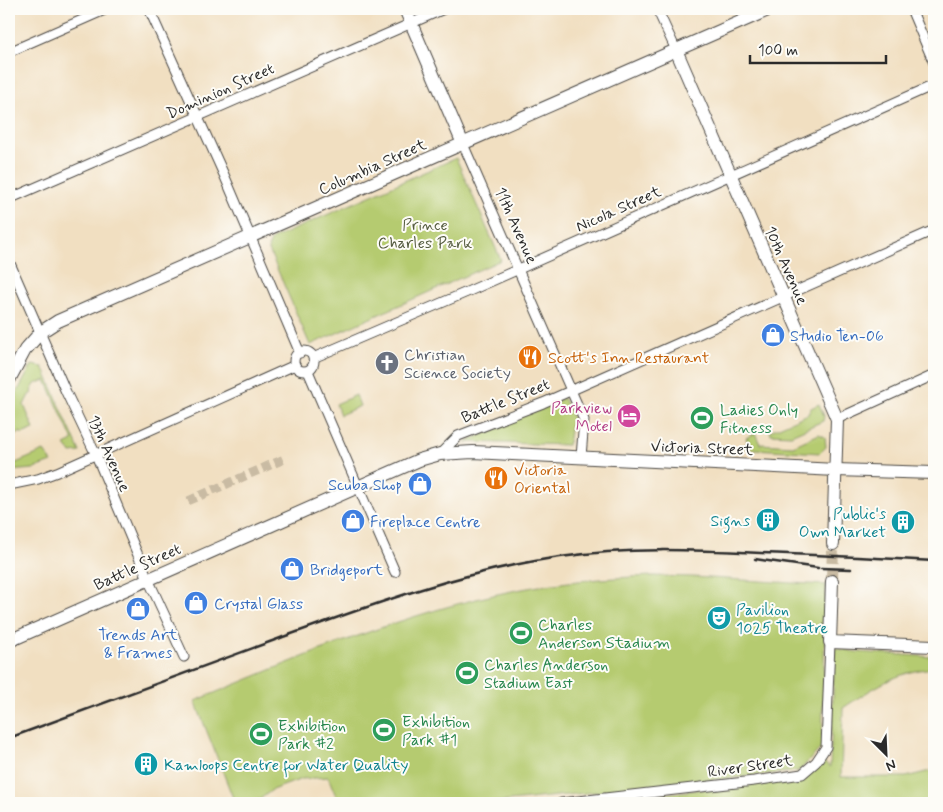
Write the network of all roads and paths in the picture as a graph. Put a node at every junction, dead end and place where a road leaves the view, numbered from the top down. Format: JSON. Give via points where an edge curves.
{"nodes":[{"id":1,"x":107,"y":9,"type":"edge"},
{"id":2,"x":149,"y":9,"type":"edge"},
{"id":3,"x":405,"y":9,"type":"edge"},
{"id":4,"x":444,"y":9,"type":"edge"},
{"id":5,"x":657,"y":9,"type":"edge"},
{"id":6,"x":770,"y":9,"type":"edge"},
{"id":7,"x":910,"y":9,"type":"edge"},
{"id":8,"x":411,"y":23,"type":"junction"},
{"id":9,"x":676,"y":50,"type":"junction"},
{"id":10,"x":9,"y":52,"type":"edge"},
{"id":11,"x":934,"y":63,"type":"edge"},
{"id":12,"x":934,"y":85,"type":"edge"},
{"id":13,"x":196,"y":116,"type":"junction"},
{"id":14,"x":463,"y":144,"type":"junction"},
{"id":15,"x":731,"y":175,"type":"junction"},
{"id":16,"x":9,"y":198,"type":"edge"},
{"id":17,"x":934,"y":230,"type":"edge"},
{"id":18,"x":250,"y":238,"type":"junction"},
{"id":19,"x":9,"y":261,"type":"edge"},
{"id":20,"x":518,"y":269,"type":"junction"},
{"id":21,"x":784,"y":296,"type":"junction"},
{"id":22,"x":41,"y":332,"type":"junction"},
{"id":23,"x":300,"y":353,"type":"junction"},
{"id":24,"x":313,"y":358,"type":"junction"},
{"id":25,"x":295,"y":365,"type":"junction"},
{"id":26,"x":308,"y":371,"type":"junction"},
{"id":27,"x":934,"y":375,"type":"edge"},
{"id":28,"x":9,"y":380,"type":"edge"},
{"id":29,"x":570,"y":390,"type":"junction"},
{"id":30,"x":837,"y":419,"type":"junction"},
{"id":31,"x":440,"y":454,"type":"junction"},
{"id":32,"x":96,"y":455,"type":"junction"},
{"id":33,"x":581,"y":457,"type":"junction"},
{"id":34,"x":836,"y":470,"type":"junction"},
{"id":35,"x":934,"y":473,"type":"edge"},
{"id":36,"x":9,"y":484,"type":"edge"},
{"id":37,"x":358,"y":487,"type":"junction"},
{"id":38,"x":833,"y":544,"type":"tunnel mouth"},
{"id":39,"x":396,"y":572,"type":"dead end"},
{"id":40,"x":148,"y":580,"type":"junction"},
{"id":41,"x":832,"y":581,"type":"tunnel mouth"},
{"id":42,"x":9,"y":641,"type":"edge"},
{"id":43,"x":830,"y":642,"type":"junction"},
{"id":44,"x":934,"y":646,"type":"edge"},
{"id":45,"x":184,"y":657,"type":"dead end"},
{"id":46,"x":561,"y":803,"type":"edge"}],
"edges":[{"from":1,"to":10,"type":"street"},
{"from":2,"to":13,"type":"street"},
{"from":3,"to":8,"type":"main road","name":"11th Avenue"},
{"from":4,"to":8,"type":"street","name":"Dominion Street"},
{"from":5,"to":9,"type":"street","name":"10th Avenue"},
{"from":6,"to":9,"type":"main road","name":"Columbia Street"},
{"from":7,"to":11,"type":"street"},
{"from":8,"to":13,"type":"street","name":"Dominion Street"},
{"from":8,"to":14,"type":"main road","name":"11th Avenue"},
{"from":9,"to":14,"type":"main road","name":"Columbia Street"},
{"from":9,"to":15,"type":"main road","name":"10th Avenue"},
{"from":12,"to":15,"type":"street","name":"Nicola Street"},
{"from":13,"to":16,"type":"street","name":"Dominion Street"},
{"from":13,"to":18,"type":"street"},
{"from":14,"to":18,"type":"main road","name":"Columbia Street"},
{"from":14,"to":20,"type":"street","name":"11th Avenue"},
{"from":15,"to":20,"type":"street","name":"Nicola Street"},
{"from":15,"to":21,"type":"main road","name":"10th Avenue"},
{"from":17,"to":21,"type":"street","name":"Battle Street"},
{"from":18,"to":22,"type":"main road","name":"Columbia Street"},
{"from":18,"to":23,"type":"street"},
{"from":19,"to":22,"type":"street","name":"13th Avenue"},
{"from":20,"to":24,"type":"street","name":"Nicola Street"},
{"from":20,"to":29,"type":"street","name":"11th Avenue"},
{"from":21,"to":29,"type":"street","name":"Battle Street"},
{"from":21,"to":30,"type":"main road","name":"10th Avenue"},
{"from":22,"to":28,"type":"main road","name":"Columbia Street","via":[[25,350]]},
{"from":22,"to":32,"type":"street","name":"13th Avenue"},
{"from":23,"to":24,"type":"street","via":[[307,352]]},
{"from":23,"to":25,"type":"street","via":[[294,359]]},
{"from":24,"to":26,"type":"street","via":[[313,366]]},
{"from":25,"to":26,"type":"street","via":[[299,370]]},
{"from":25,"to":32,"type":"street"},
{"from":26,"to":37,"type":"street"},
{"from":27,"to":30,"type":"street"},
{"from":29,"to":31,"type":"street","name":"Battle Street","via":[[458,436]]},
{"from":29,"to":33,"type":"street","name":"11th Avenue","via":[[584,420]]},
{"from":30,"to":34,"type":"main road","name":"10th Avenue"},
{"from":31,"to":33,"type":"main road","name":"Victoria Street","via":[[473,452]]},
{"from":31,"to":37,"type":"main road","name":"Battle Street"},
{"from":32,"to":36,"type":"street","via":[[38,479]]},
{"from":32,"to":40,"type":"street","name":"13th Avenue"},
{"from":33,"to":34,"type":"main road","name":"Victoria Street"},
{"from":34,"to":35,"type":"main road","name":"Victoria Street"},
{"from":34,"to":38,"type":"main road","name":"10th Avenue"},
{"from":37,"to":39,"type":"street"},
{"from":37,"to":40,"type":"main road","name":"Battle Street"},
{"from":40,"to":42,"type":"main road","name":"Battle Street"},
{"from":40,"to":45,"type":"street","name":"13th Avenue"},
{"from":41,"to":43,"type":"main road"},
{"from":43,"to":44,"type":"main road"},
{"from":43,"to":46,"type":"street","name":"River Street","via":[[826,747],[802,774]]}]}
